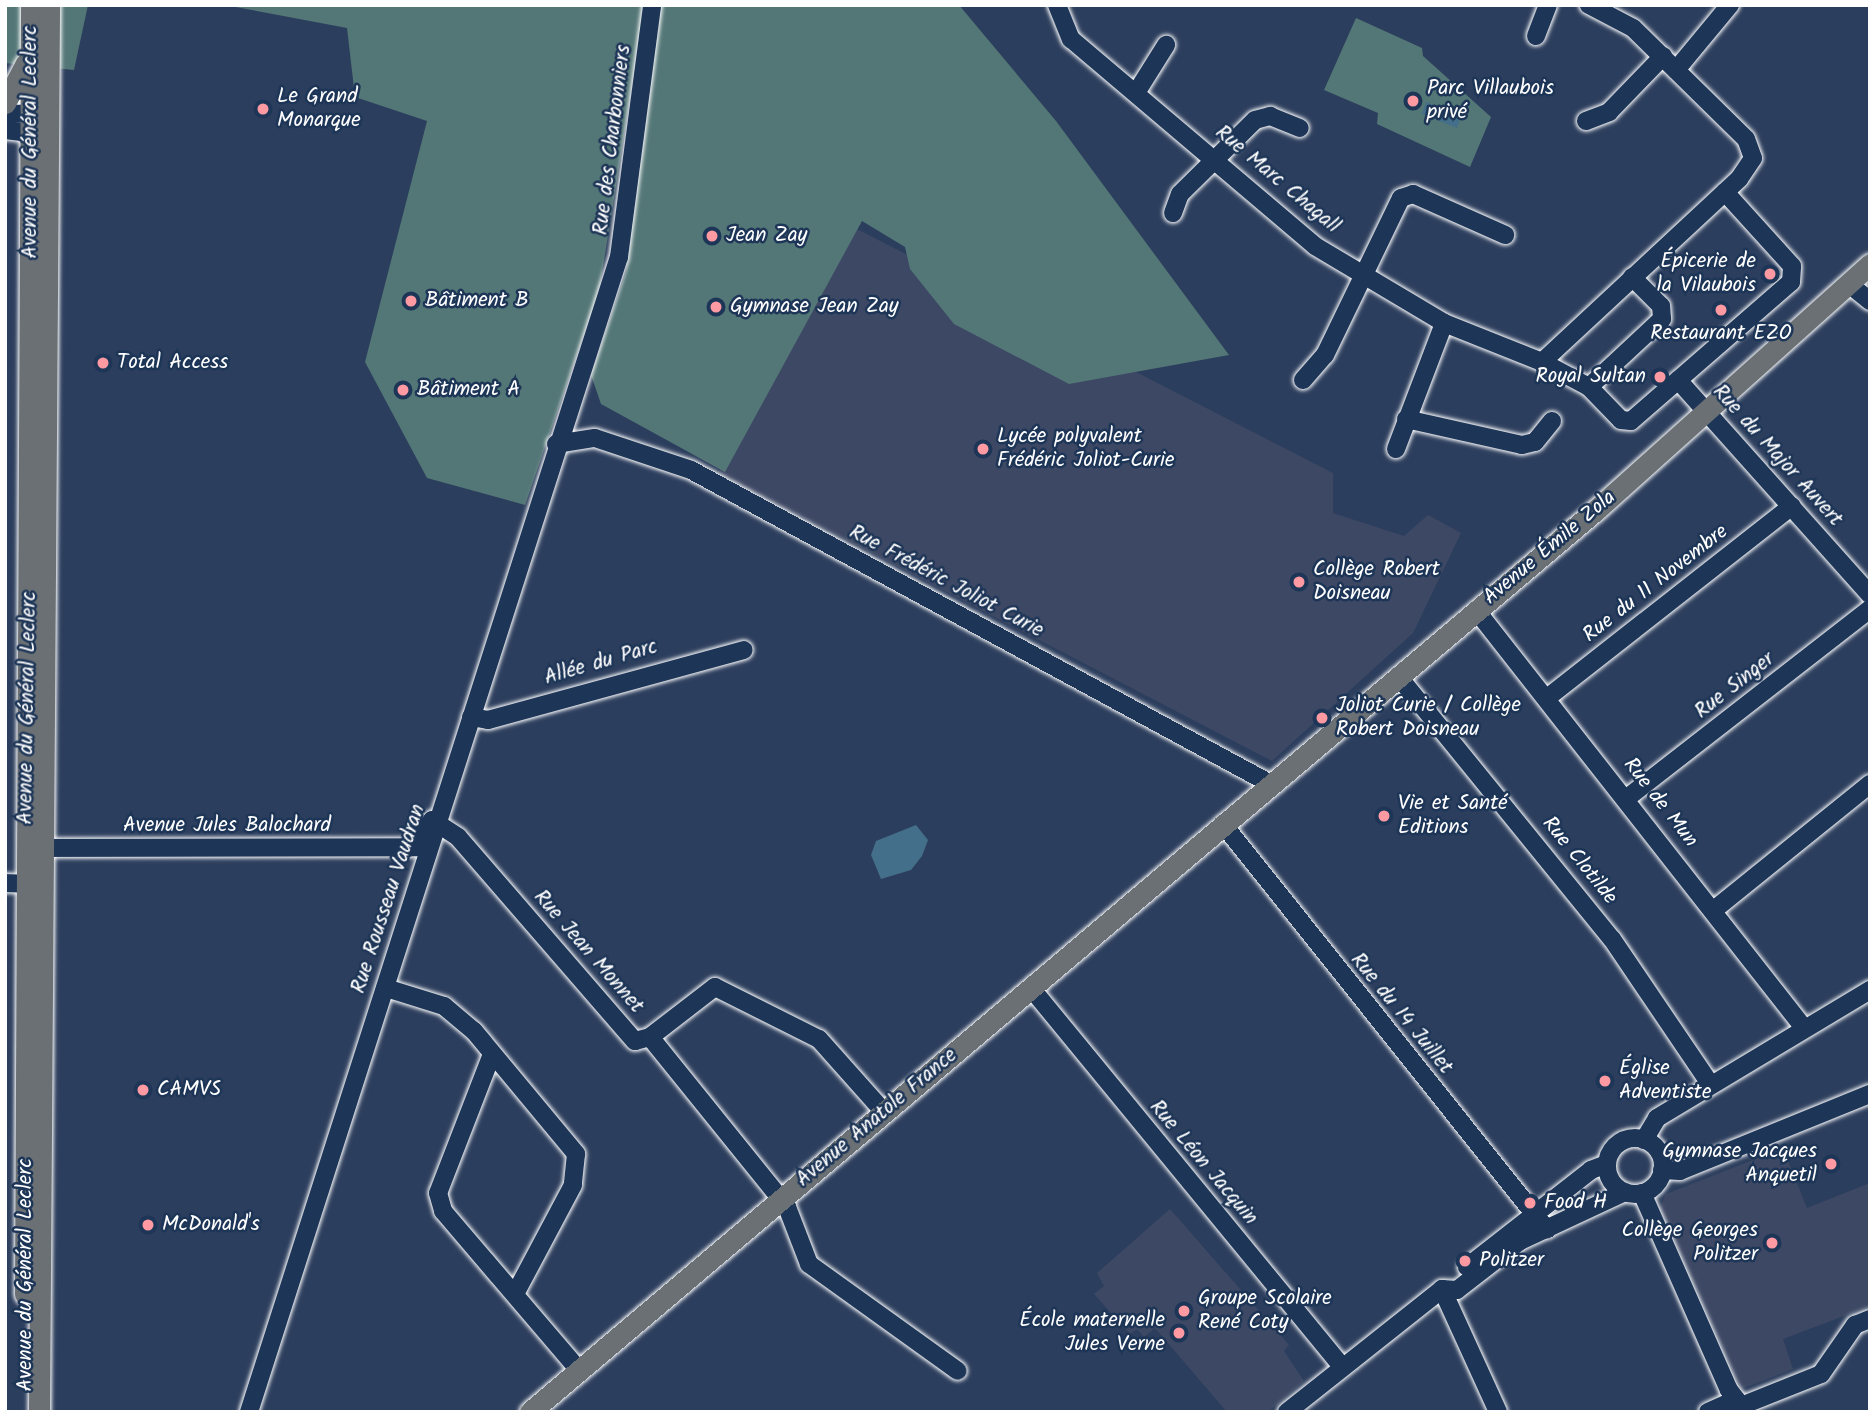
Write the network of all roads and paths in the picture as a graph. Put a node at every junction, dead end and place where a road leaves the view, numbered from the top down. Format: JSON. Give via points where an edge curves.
{"nodes":[{"id":1,"x":31,"y":5,"type":"edge"},
{"id":2,"x":49,"y":5,"type":"edge"},
{"id":3,"x":652,"y":5,"type":"edge"},
{"id":4,"x":1057,"y":5,"type":"edge"},
{"id":5,"x":1548,"y":5,"type":"edge"},
{"id":6,"x":1588,"y":5,"type":"edge"},
{"id":7,"x":1730,"y":5,"type":"edge"},
{"id":8,"x":1536,"y":36,"type":"dead end"},
{"id":9,"x":1166,"y":45,"type":"dead end"},
{"id":10,"x":31,"y":48,"type":"junction"},
{"id":11,"x":1663,"y":56,"type":"junction"},
{"id":12,"x":1676,"y":70,"type":"junction"},
{"id":13,"x":1136,"y":93,"type":"junction"},
{"id":14,"x":5,"y":103,"type":"edge"},
{"id":15,"x":39,"y":113,"type":"junction"},
{"id":16,"x":5,"y":114,"type":"edge"},
{"id":17,"x":1586,"y":121,"type":"dead end"},
{"id":18,"x":1300,"y":128,"type":"dead end"},
{"id":19,"x":5,"y":130,"type":"edge"},
{"id":20,"x":41,"y":140,"type":"junction"},
{"id":21,"x":1216,"y":157,"type":"junction"},
{"id":22,"x":1725,"y":192,"type":"junction"},
{"id":23,"x":1173,"y":213,"type":"dead end"},
{"id":24,"x":1505,"y":235,"type":"dead end"},
{"id":25,"x":1870,"y":264,"type":"edge"},
{"id":26,"x":1363,"y":276,"type":"junction"},
{"id":27,"x":1632,"y":277,"type":"junction"},
{"id":28,"x":1849,"y":284,"type":"junction"},
{"id":29,"x":1870,"y":301,"type":"edge"},
{"id":30,"x":1444,"y":323,"type":"junction"},
{"id":31,"x":1542,"y":362,"type":"junction"},
{"id":32,"x":1304,"y":380,"type":"dead end"},
{"id":33,"x":1678,"y":380,"type":"junction"},
{"id":34,"x":1589,"y":387,"type":"junction"},
{"id":35,"x":571,"y":399,"type":"junction"},
{"id":36,"x":1706,"y":412,"type":"junction"},
{"id":37,"x":1405,"y":419,"type":"junction"},
{"id":38,"x":1552,"y":421,"type":"dead end"},
{"id":39,"x":595,"y":438,"type":"junction"},
{"id":40,"x":556,"y":444,"type":"junction"},
{"id":41,"x":1396,"y":449,"type":"dead end"},
{"id":42,"x":1792,"y":506,"type":"junction"},
{"id":43,"x":1870,"y":595,"type":"edge"},
{"id":44,"x":1476,"y":610,"type":"junction"},
{"id":45,"x":1870,"y":610,"type":"edge"},
{"id":46,"x":744,"y":650,"type":"dead end"},
{"id":47,"x":1398,"y":676,"type":"junction"},
{"id":48,"x":1547,"y":698,"type":"junction"},
{"id":49,"x":471,"y":717,"type":"junction"},
{"id":50,"x":1269,"y":783,"type":"junction"},
{"id":51,"x":1870,"y":784,"type":"edge"},
{"id":52,"x":1627,"y":798,"type":"junction"},
{"id":53,"x":438,"y":823,"type":"junction"},
{"id":54,"x":1223,"y":824,"type":"junction"},
{"id":55,"x":430,"y":847,"type":"junction"},
{"id":56,"x":35,"y":848,"type":"junction"},
{"id":57,"x":408,"y":848,"type":"junction"},
{"id":58,"x":25,"y":883,"type":"edge"},
{"id":59,"x":1715,"y":909,"type":"junction"},
{"id":60,"x":386,"y":988,"type":"junction"},
{"id":61,"x":1031,"y":988,"type":"junction"},
{"id":62,"x":1870,"y":990,"type":"edge"},
{"id":63,"x":1804,"y":1027,"type":"junction"},
{"id":64,"x":650,"y":1037,"type":"junction"},
{"id":65,"x":492,"y":1054,"type":"junction"},
{"id":66,"x":1710,"y":1084,"type":"junction"},
{"id":67,"x":1870,"y":1094,"type":"edge"},
{"id":68,"x":884,"y":1112,"type":"junction"},
{"id":69,"x":1644,"y":1140,"type":"junction"},
{"id":70,"x":1607,"y":1164,"type":"junction"},
{"id":71,"x":1662,"y":1170,"type":"junction"},
{"id":72,"x":1634,"y":1193,"type":"junction"},
{"id":73,"x":780,"y":1199,"type":"junction"},
{"id":74,"x":1530,"y":1219,"type":"junction"},
{"id":75,"x":1547,"y":1230,"type":"junction"},
{"id":76,"x":1445,"y":1288,"type":"junction"},
{"id":77,"x":516,"y":1292,"type":"junction"},
{"id":78,"x":1870,"y":1320,"type":"edge"},
{"id":79,"x":1342,"y":1366,"type":"junction"},
{"id":80,"x":579,"y":1370,"type":"junction"},
{"id":81,"x":958,"y":1371,"type":"dead end"},
{"id":82,"x":1744,"y":1409,"type":"edge"},
{"id":83,"x":26,"y":1412,"type":"edge"},
{"id":84,"x":39,"y":1412,"type":"edge"},
{"id":85,"x":249,"y":1412,"type":"edge"},
{"id":86,"x":530,"y":1412,"type":"edge"},
{"id":87,"x":1287,"y":1412,"type":"edge"},
{"id":88,"x":1498,"y":1412,"type":"edge"},
{"id":89,"x":1707,"y":1412,"type":"edge"}],
"edges":[{"from":1,"to":10,"type":"main road","name":"Avenue du Général Leclerc"},
{"from":2,"to":15,"type":"main road","name":"Avenue du Général Leclerc"},
{"from":3,"to":35,"type":"street","name":"Rue des Charbonniers","via":[[628,221]]},
{"from":4,"to":13,"type":"street","name":"Rue Marc Chagall","via":[[1071,39]]},
{"from":5,"to":8,"type":"street"},
{"from":6,"to":11,"type":"street","via":[[1633,28]]},
{"from":7,"to":12,"type":"street"},
{"from":9,"to":13,"type":"street"},
{"from":10,"to":14,"type":"main road"},
{"from":10,"to":15,"type":"main road","name":"Avenue du Général Leclerc"},
{"from":11,"to":12,"type":"street"},
{"from":11,"to":17,"type":"street","via":[[1609,112]]},
{"from":12,"to":22,"type":"street","via":[[1751,145],[1751,166]]},
{"from":13,"to":21,"type":"street","name":"Rue Marc Chagall"},
{"from":15,"to":16,"type":"street"},
{"from":15,"to":20,"type":"main road","name":"Avenue du Général Leclerc"},
{"from":18,"to":21,"type":"street","via":[[1264,117]]},
{"from":19,"to":20,"type":"street"},
{"from":20,"to":56,"type":"main road","name":"Avenue du Général Leclerc"},
{"from":21,"to":23,"type":"street","via":[[1180,194]]},
{"from":21,"to":26,"type":"street","name":"Rue Marc Chagall","via":[[1315,246]]},
{"from":22,"to":27,"type":"street"},
{"from":22,"to":33,"type":"street","via":[[1792,266],[1791,282]]},
{"from":24,"to":26,"type":"street","via":[[1407,195]]},
{"from":25,"to":28,"type":"main road","name":"Avenue Émile Zola"},
{"from":26,"to":30,"type":"street","name":"Rue Marc Chagall"},
{"from":26,"to":32,"type":"street","via":[[1325,355]]},
{"from":27,"to":31,"type":"street"},
{"from":27,"to":34,"type":"street","via":[[1661,306],[1662,319]]},
{"from":28,"to":29,"type":"street"},
{"from":28,"to":36,"type":"main road","name":"Avenue Émile Zola"},
{"from":30,"to":31,"type":"street","name":"Rue Marc Chagall"},
{"from":30,"to":37,"type":"street"},
{"from":31,"to":34,"type":"street","name":"Rue Marc Chagall"},
{"from":33,"to":34,"type":"street","name":"Rue Marc Chagall","via":[[1631,421],[1620,420]]},
{"from":33,"to":36,"type":"street","name":"Rue du Major Auvert"},
{"from":35,"to":39,"type":"street"},
{"from":35,"to":40,"type":"street","name":"Rue Rousseau Vaudran"},
{"from":36,"to":42,"type":"street","name":"Rue du Major Auvert"},
{"from":36,"to":44,"type":"main road","name":"Avenue Émile Zola"},
{"from":37,"to":38,"type":"street","via":[[1522,445],[1535,442]]},
{"from":37,"to":41,"type":"street"},
{"from":39,"to":40,"type":"street","name":"Rue Frédéric Joliot Curie"},
{"from":39,"to":50,"type":"street","name":"Rue Frédéric Joliot Curie","via":[[691,470]]},
{"from":40,"to":49,"type":"street","name":"Rue Rousseau Vaudran"},
{"from":42,"to":43,"type":"street","name":"Rue du Major Auvert"},
{"from":42,"to":48,"type":"street","name":"Rue du 11 Novembre"},
{"from":44,"to":47,"type":"main road","name":"Avenue Émile Zola"},
{"from":44,"to":48,"type":"street","name":"Rue de Mun"},
{"from":45,"to":52,"type":"street","name":"Rue Singer"},
{"from":46,"to":49,"type":"street","name":"Allée du Parc","via":[[488,720]]},
{"from":47,"to":50,"type":"main road","name":"Avenue Émile Zola"},
{"from":47,"to":66,"type":"street","name":"Rue Clotilde","via":[[1612,939]]},
{"from":48,"to":52,"type":"street","name":"Rue de Mun"},
{"from":49,"to":53,"type":"street","name":"Rue Rousseau Vaudran"},
{"from":50,"to":54,"type":"main road","name":"Avenue Émile Zola"},
{"from":51,"to":59,"type":"street"},
{"from":52,"to":59,"type":"street","name":"Rue de Mun"},
{"from":53,"to":55,"type":"street","name":"Rue Rousseau Vaudran"},
{"from":53,"to":57,"type":"street","via":[[424,822]]},
{"from":53,"to":64,"type":"street","name":"Rue Jean Monnet","via":[[458,837],[635,1041]]},
{"from":54,"to":61,"type":"main road","name":"Avenue Anatole France"},
{"from":54,"to":74,"type":"street","name":"Rue du 14 Juillet"},
{"from":55,"to":57,"type":"street","name":"Avenue Jules Balochard"},
{"from":55,"to":60,"type":"street","name":"Rue Rousseau Vaudran"},
{"from":56,"to":57,"type":"street","name":"Avenue Jules Balochard"},
{"from":56,"to":58,"type":"main road","name":"Avenue du Général Leclerc"},
{"from":58,"to":83,"type":"main road","name":"Avenue du Général Leclerc"},
{"from":58,"to":84,"type":"main road","name":"Avenue du Général Leclerc"},
{"from":59,"to":63,"type":"street","name":"Rue de Mun"},
{"from":60,"to":65,"type":"street","via":[[444,1006]]},
{"from":60,"to":85,"type":"street","name":"Rue Rousseau Vaudran"},
{"from":61,"to":68,"type":"main road","name":"Avenue Anatole France"},
{"from":61,"to":79,"type":"street","name":"Rue Léon Jacquin"},
{"from":62,"to":63,"type":"street"},
{"from":63,"to":66,"type":"street"},
{"from":64,"to":68,"type":"street","via":[[715,987],[819,1039]]},
{"from":64,"to":73,"type":"street","name":"Rue Jean Monnet"},
{"from":65,"to":77,"type":"street","via":[[438,1193],[443,1211]]},
{"from":65,"to":77,"type":"street","via":[[570,1142],[579,1170]]},
{"from":66,"to":69,"type":"street","via":[[1657,1118]]},
{"from":67,"to":71,"type":"street","via":[[1679,1171]]},
{"from":68,"to":73,"type":"main road","name":"Avenue Anatole France"},
{"from":69,"to":70,"type":"street","via":[[1620,1143]]},
{"from":69,"to":71,"type":"street","via":[[1660,1155]]},
{"from":70,"to":72,"type":"street","via":[[1611,1181]]},
{"from":70,"to":74,"type":"street"},
{"from":71,"to":72,"type":"street"},
{"from":72,"to":75,"type":"street"},
{"from":72,"to":82,"type":"street"},
{"from":73,"to":80,"type":"main road","name":"Avenue Anatole France"},
{"from":73,"to":81,"type":"street","name":"Rue Jean Monnet","via":[[809,1264]]},
{"from":74,"to":75,"type":"street","name":"Rue du 14 Juillet"},
{"from":74,"to":76,"type":"street"},
{"from":75,"to":76,"type":"street","via":[[1520,1241],[1457,1290]]},
{"from":76,"to":79,"type":"street"},
{"from":76,"to":88,"type":"street"},
{"from":77,"to":80,"type":"street"},
{"from":78,"to":82,"type":"street","via":[[1856,1325],[1821,1374]]},
{"from":79,"to":87,"type":"street"},
{"from":80,"to":86,"type":"main road","name":"Avenue Anatole France"},
{"from":82,"to":89,"type":"street","via":[[1730,1402]]}]}
